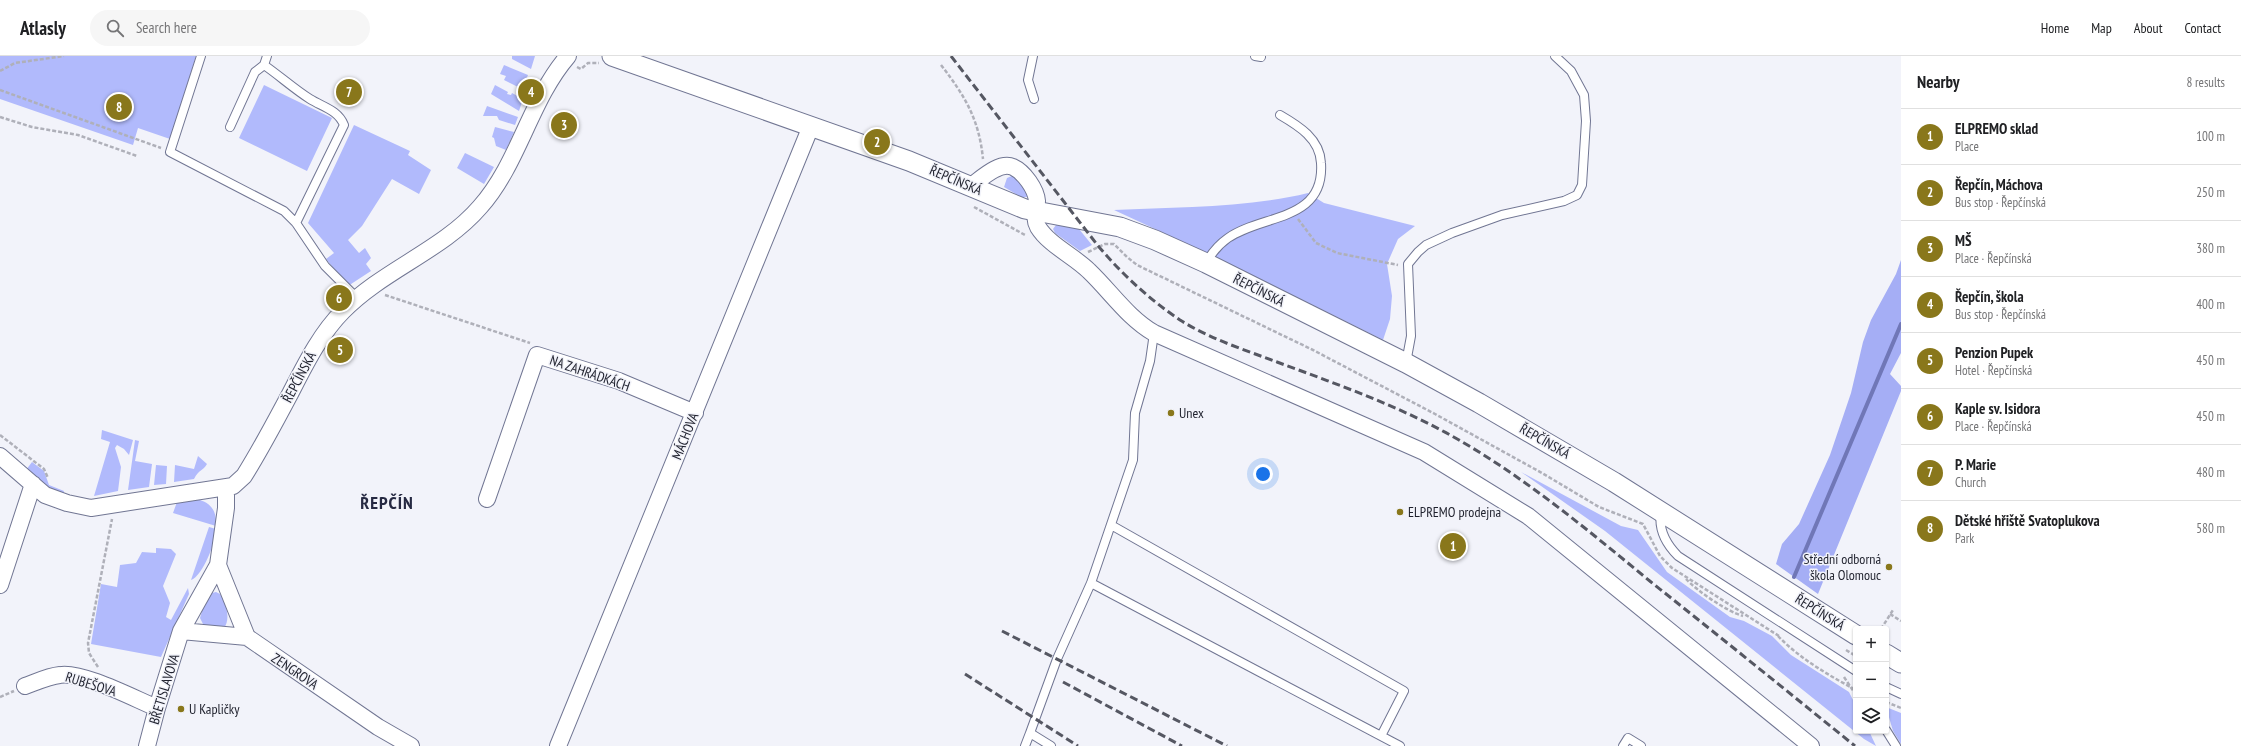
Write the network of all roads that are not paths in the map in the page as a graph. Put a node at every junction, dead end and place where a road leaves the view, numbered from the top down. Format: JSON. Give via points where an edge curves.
{"nodes":[{"id":1,"x":201,"y":56,"type":"edge"},
{"id":2,"x":267,"y":56,"type":"edge"},
{"id":3,"x":1033,"y":56,"type":"edge"},
{"id":4,"x":1555,"y":56,"type":"edge"},
{"id":5,"x":607,"y":60,"type":"edge"},
{"id":6,"x":573,"y":61,"type":"edge"},
{"id":7,"x":264,"y":65,"type":"junction"},
{"id":8,"x":1034,"y":99,"type":"dead end"},
{"id":9,"x":1280,"y":115,"type":"dead end"},
{"id":10,"x":230,"y":127,"type":"dead end"},
{"id":11,"x":808,"y":132,"type":"junction"},
{"id":12,"x":978,"y":181,"type":"junction"},
{"id":13,"x":1035,"y":212,"type":"junction"},
{"id":14,"x":296,"y":223,"type":"junction"},
{"id":15,"x":1206,"y":263,"type":"junction"},
{"id":16,"x":357,"y":298,"type":"junction"},
{"id":17,"x":1154,"y":333,"type":"junction"},
{"id":18,"x":1406,"y":364,"type":"junction"},
{"id":19,"x":695,"y":413,"type":"junction"},
{"id":20,"x":0,"y":456,"type":"edge"},
{"id":21,"x":33,"y":484,"type":"junction"},
{"id":22,"x":226,"y":489,"type":"junction"},
{"id":23,"x":487,"y":499,"type":"dead end"},
{"id":24,"x":1662,"y":512,"type":"junction"},
{"id":25,"x":1111,"y":525,"type":"junction"},
{"id":26,"x":218,"y":565,"type":"junction"},
{"id":27,"x":1091,"y":583,"type":"junction"},
{"id":28,"x":0,"y":585,"type":"edge"},
{"id":29,"x":181,"y":631,"type":"junction"},
{"id":30,"x":1853,"y":632,"type":"edge"},
{"id":31,"x":247,"y":637,"type":"junction"},
{"id":32,"x":1889,"y":656,"type":"edge"},
{"id":33,"x":1901,"y":663,"type":"edge"},
{"id":34,"x":1853,"y":669,"type":"edge"},
{"id":35,"x":25,"y":686,"type":"dead end"},
{"id":36,"x":1889,"y":689,"type":"edge"},
{"id":37,"x":1901,"y":694,"type":"edge"},
{"id":38,"x":157,"y":708,"type":"junction"},
{"id":39,"x":1030,"y":733,"type":"junction"},
{"id":40,"x":1888,"y":734,"type":"edge"},
{"id":41,"x":1381,"y":736,"type":"junction"},
{"id":42,"x":147,"y":746,"type":"edge"},
{"id":43,"x":411,"y":746,"type":"edge"},
{"id":44,"x":558,"y":746,"type":"edge"},
{"id":45,"x":1025,"y":746,"type":"edge"},
{"id":46,"x":1051,"y":746,"type":"edge"},
{"id":47,"x":1400,"y":746,"type":"edge"},
{"id":48,"x":1623,"y":746,"type":"edge"},
{"id":49,"x":1641,"y":746,"type":"edge"},
{"id":50,"x":1811,"y":746,"type":"edge"},
{"id":51,"x":1896,"y":746,"type":"edge"}],
"edges":[{"from":1,"to":14,"type":"lane","via":[[170,152],[284,211]]},
{"from":2,"to":7,"type":"lane"},
{"from":3,"to":8,"type":"lane","via":[[1028,80]]},
{"from":4,"to":18,"type":"lane","via":[[1571,71],[1584,95],[1586,120],[1582,185],[1577,195],[1564,201],[1502,215],[1452,233],[1418,252],[1408,264],[1411,336]]},
{"from":5,"to":11,"type":"street","name":"ŘEPČÍNSKÁ"},
{"from":6,"to":16,"type":"street","name":"ŘEPČÍNSKÁ","via":[[547,88],[500,179],[480,207],[462,224]]},
{"from":7,"to":10,"type":"lane","via":[[255,72]]},
{"from":7,"to":14,"type":"lane","via":[[310,99],[332,110],[344,124]]},
{"from":9,"to":15,"type":"lane","via":[[1306,132],[1313,140],[1321,158],[1322,168],[1317,189],[1309,202],[1295,212],[1228,238],[1211,254]]},
{"from":11,"to":12,"type":"street","name":"ŘEPČÍNSKÁ"},
{"from":11,"to":19,"type":"street","name":"MÁCHOVA"},
{"from":12,"to":13,"type":"street","name":"ŘEPČÍNSKÁ"},
{"from":12,"to":13,"type":"street","via":[[1002,167],[1014,168],[1034,189],[1037,201]]},
{"from":13,"to":15,"type":"street","name":"ŘEPČÍNSKÁ","via":[[1120,227]]},
{"from":13,"to":17,"type":"street","via":[[1036,224],[1044,234],[1088,270],[1140,325]]},
{"from":14,"to":16,"type":"lane","via":[[325,266]]},
{"from":15,"to":18,"type":"street","name":"ŘEPČÍNSKÁ"},
{"from":16,"to":22,"type":"street","name":"ŘEPČÍNSKÁ","via":[[323,335],[244,476]]},
{"from":17,"to":25,"type":"lane","via":[[1150,361],[1135,413],[1134,460]]},
{"from":17,"to":50,"type":"street","via":[[1424,452],[1481,486],[1528,516]]},
{"from":18,"to":24,"type":"street","name":"ŘEPČÍNSKÁ","via":[[1562,450]]},
{"from":19,"to":23,"type":"street","name":"NA ZAHRÁDKÁCH","via":[[619,381],[537,355]]},
{"from":19,"to":44,"type":"street","name":"MÁCHOVA"},
{"from":20,"to":21,"type":"street","name":"ŘEPČÍNSKÁ"},
{"from":21,"to":22,"type":"street","name":"ŘEPČÍNSKÁ","via":[[45,495],[91,508]]},
{"from":21,"to":28,"type":"street"},
{"from":22,"to":26,"type":"street"},
{"from":24,"to":30,"type":"street","name":"ŘEPČÍNSKÁ"},
{"from":24,"to":34,"type":"lane","via":[[1662,532],[1678,556]]},
{"from":25,"to":27,"type":"lane"},
{"from":25,"to":41,"type":"lane","via":[[1404,691]]},
{"from":26,"to":29,"type":"street","name":"BŘETISLAVOVA"},
{"from":26,"to":31,"type":"street"},
{"from":27,"to":39,"type":"lane","via":[[1057,659]]},
{"from":27,"to":41,"type":"lane"},
{"from":29,"to":31,"type":"street"},
{"from":29,"to":38,"type":"street","name":"BŘETISLAVOVA"},
{"from":31,"to":43,"type":"street","name":"ZENGROVA","via":[[378,727]]},
{"from":32,"to":33,"type":"street"},
{"from":35,"to":38,"type":"street","name":"RUBEŠOVA","via":[[68,674]]},
{"from":36,"to":37,"type":"lane"},
{"from":38,"to":42,"type":"street","name":"BŘETISLAVOVA"},
{"from":39,"to":45,"type":"lane"},
{"from":39,"to":46,"type":"lane"},
{"from":40,"to":51,"type":"lane"},
{"from":41,"to":47,"type":"lane"},
{"from":48,"to":49,"type":"lane","via":[[1628,738]]}]}
